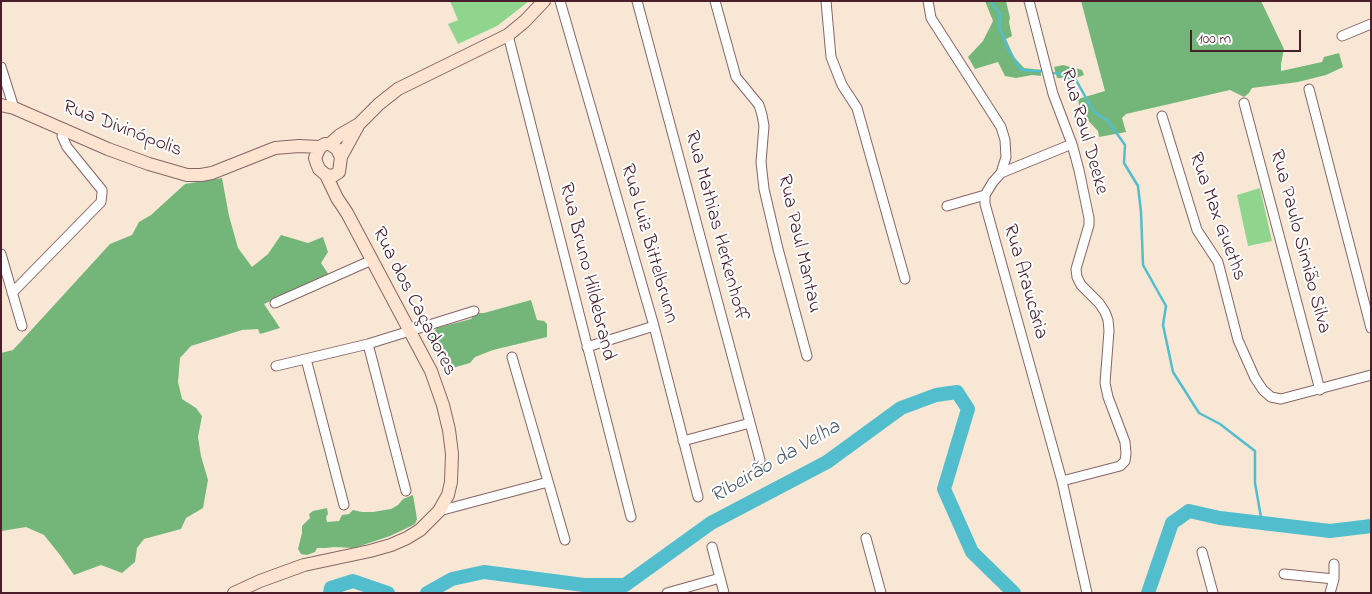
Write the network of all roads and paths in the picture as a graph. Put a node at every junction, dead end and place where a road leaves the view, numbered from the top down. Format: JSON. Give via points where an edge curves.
{"nodes":[{"id":1,"x":544,"y":1,"type":"edge"},
{"id":2,"x":560,"y":1,"type":"edge"},
{"id":3,"x":637,"y":1,"type":"edge"},
{"id":4,"x":714,"y":1,"type":"edge"},
{"id":5,"x":826,"y":1,"type":"edge"},
{"id":6,"x":928,"y":1,"type":"edge"},
{"id":7,"x":1029,"y":1,"type":"edge"},
{"id":8,"x":1371,"y":24,"type":"edge"},
{"id":9,"x":508,"y":35,"type":"junction"},
{"id":10,"x":1342,"y":36,"type":"dead end"},
{"id":11,"x":1,"y":67,"type":"edge"},
{"id":12,"x":1309,"y":89,"type":"dead end"},
{"id":13,"x":1244,"y":103,"type":"dead end"},
{"id":14,"x":8,"y":106,"type":"edge"},
{"id":15,"x":1162,"y":116,"type":"dead end"},
{"id":16,"x":359,"y":124,"type":"junction"},
{"id":17,"x":65,"y":129,"type":"junction"},
{"id":18,"x":1072,"y":144,"type":"junction"},
{"id":19,"x":322,"y":149,"type":"junction"},
{"id":20,"x":341,"y":157,"type":"junction"},
{"id":21,"x":332,"y":173,"type":"junction"},
{"id":22,"x":1001,"y":173,"type":"junction"},
{"id":23,"x":985,"y":194,"type":"junction"},
{"id":24,"x":947,"y":206,"type":"dead end"},
{"id":25,"x":1,"y":254,"type":"edge"},
{"id":26,"x":372,"y":260,"type":"junction"},
{"id":27,"x":905,"y":279,"type":"dead end"},
{"id":28,"x":12,"y":293,"type":"junction"},
{"id":29,"x":275,"y":303,"type":"dead end"},
{"id":30,"x":474,"y":311,"type":"dead end"},
{"id":31,"x":22,"y":326,"type":"dead end"},
{"id":32,"x":654,"y":326,"type":"junction"},
{"id":33,"x":1371,"y":328,"type":"edge"},
{"id":34,"x":411,"y":331,"type":"junction"},
{"id":35,"x":368,"y":344,"type":"junction"},
{"id":36,"x":587,"y":347,"type":"junction"},
{"id":37,"x":807,"y":356,"type":"dead end"},
{"id":38,"x":512,"y":357,"type":"dead end"},
{"id":39,"x":306,"y":359,"type":"junction"},
{"id":40,"x":276,"y":366,"type":"dead end"},
{"id":41,"x":1371,"y":375,"type":"edge"},
{"id":42,"x":1320,"y":390,"type":"junction"},
{"id":43,"x":750,"y":423,"type":"junction"},
{"id":44,"x":683,"y":441,"type":"junction"},
{"id":45,"x":760,"y":460,"type":"dead end"},
{"id":46,"x":1062,"y":481,"type":"junction"},
{"id":47,"x":548,"y":482,"type":"junction"},
{"id":48,"x":406,"y":491,"type":"dead end"},
{"id":49,"x":698,"y":497,"type":"dead end"},
{"id":50,"x":344,"y":505,"type":"dead end"},
{"id":51,"x":439,"y":511,"type":"junction"},
{"id":52,"x":630,"y":516,"type":"dead end"},
{"id":53,"x":866,"y":538,"type":"dead end"},
{"id":54,"x":565,"y":540,"type":"dead end"},
{"id":55,"x":712,"y":548,"type":"dead end"},
{"id":56,"x":1202,"y":552,"type":"dead end"},
{"id":57,"x":1334,"y":564,"type":"dead end"},
{"id":58,"x":1284,"y":574,"type":"dead end"},
{"id":59,"x":720,"y":578,"type":"junction"},
{"id":60,"x":1334,"y":579,"type":"junction"},
{"id":61,"x":234,"y":593,"type":"edge"},
{"id":62,"x":667,"y":593,"type":"edge"},
{"id":63,"x":724,"y":593,"type":"edge"},
{"id":64,"x":882,"y":593,"type":"edge"},
{"id":65,"x":1086,"y":593,"type":"edge"},
{"id":66,"x":1213,"y":593,"type":"edge"},
{"id":67,"x":1330,"y":593,"type":"edge"}],
"edges":[{"from":1,"to":9,"type":"main road"},
{"from":2,"to":32,"type":"street","name":"Rua Luiz Bittelbrunn"},
{"from":3,"to":43,"type":"street","name":"Rua Mathias Herkenhoff"},
{"from":4,"to":37,"type":"street","name":"Rua Paul Mantau","via":[[736,77],[759,105],[762,115],[764,189]]},
{"from":5,"to":27,"type":"street","via":[[832,57],[842,85],[858,108]]},
{"from":6,"to":22,"type":"street","via":[[931,18],[1001,127],[1006,156]]},
{"from":7,"to":18,"type":"street","name":"Rua Raul Deeke","via":[[1053,94]]},
{"from":8,"to":10,"type":"street"},
{"from":9,"to":16,"type":"main road","via":[[398,88]]},
{"from":9,"to":36,"type":"street","name":"Rua Bruno Hildebrand"},
{"from":11,"to":14,"type":"street"},
{"from":12,"to":33,"type":"street"},
{"from":13,"to":42,"type":"street","name":"Rua Paulo Simião Silva"},
{"from":14,"to":17,"type":"main road","name":"Rua Divinópolis"},
{"from":15,"to":42,"type":"street","name":"Rua Max Gueths","via":[[1197,230],[1218,262],[1238,340],[1255,378],[1262,390],[1281,399]]},
{"from":16,"to":19,"type":"main road"},
{"from":16,"to":20,"type":"main road"},
{"from":17,"to":19,"type":"main road","name":"Rua Divinópolis","via":[[108,149],[187,175],[212,173],[268,150],[287,147]]},
{"from":17,"to":28,"type":"street","via":[[62,136],[67,147],[102,190],[100,202]]},
{"from":18,"to":22,"type":"street"},
{"from":18,"to":46,"type":"street","name":"Rua Raul Deeke","via":[[1089,218],[1076,269],[1077,277],[1099,303],[1108,320],[1110,331],[1105,383],[1126,453],[1120,466]]},
{"from":19,"to":20,"type":"main road","via":[[337,148]]},
{"from":19,"to":21,"type":"main road","via":[[316,164],[319,169]]},
{"from":20,"to":21,"type":"main road"},
{"from":21,"to":26,"type":"main road","name":"Rua dos Caçadores","via":[[347,213]]},
{"from":22,"to":23,"type":"street"},
{"from":23,"to":24,"type":"street"},
{"from":23,"to":46,"type":"street","name":"Rua Araucária","via":[[988,216]]},
{"from":25,"to":28,"type":"street"},
{"from":26,"to":29,"type":"street"},
{"from":26,"to":34,"type":"main road","name":"Rua dos Caçadores"},
{"from":28,"to":31,"type":"street"},
{"from":30,"to":34,"type":"street"},
{"from":32,"to":36,"type":"street"},
{"from":32,"to":44,"type":"street","name":"Rua Luiz Bittelbrunn"},
{"from":34,"to":35,"type":"street"},
{"from":34,"to":51,"type":"main road","name":"Rua dos Caçadores","via":[[431,371],[449,430],[451,482]]},
{"from":35,"to":39,"type":"street"},
{"from":35,"to":48,"type":"street"},
{"from":36,"to":52,"type":"street","name":"Rua Bruno Hildebrand"},
{"from":38,"to":47,"type":"street"},
{"from":39,"to":40,"type":"street"},
{"from":39,"to":50,"type":"street"},
{"from":41,"to":42,"type":"street","name":"Rua Max Gueths"},
{"from":43,"to":44,"type":"street"},
{"from":43,"to":45,"type":"street","name":"Rua Mathias Herkenhoff"},
{"from":44,"to":49,"type":"street","name":"Rua Luiz Bittelbrunn"},
{"from":46,"to":65,"type":"street","name":"Rua Araucária"},
{"from":47,"to":51,"type":"street"},
{"from":47,"to":54,"type":"street"},
{"from":51,"to":61,"type":"main road","name":"Rua dos Caçadores","via":[[420,530],[391,545],[304,565]]},
{"from":53,"to":64,"type":"street"},
{"from":55,"to":59,"type":"street"},
{"from":56,"to":66,"type":"street"},
{"from":57,"to":60,"type":"street"},
{"from":58,"to":60,"type":"street"},
{"from":59,"to":62,"type":"street"},
{"from":59,"to":63,"type":"street"},
{"from":60,"to":67,"type":"street"}]}
